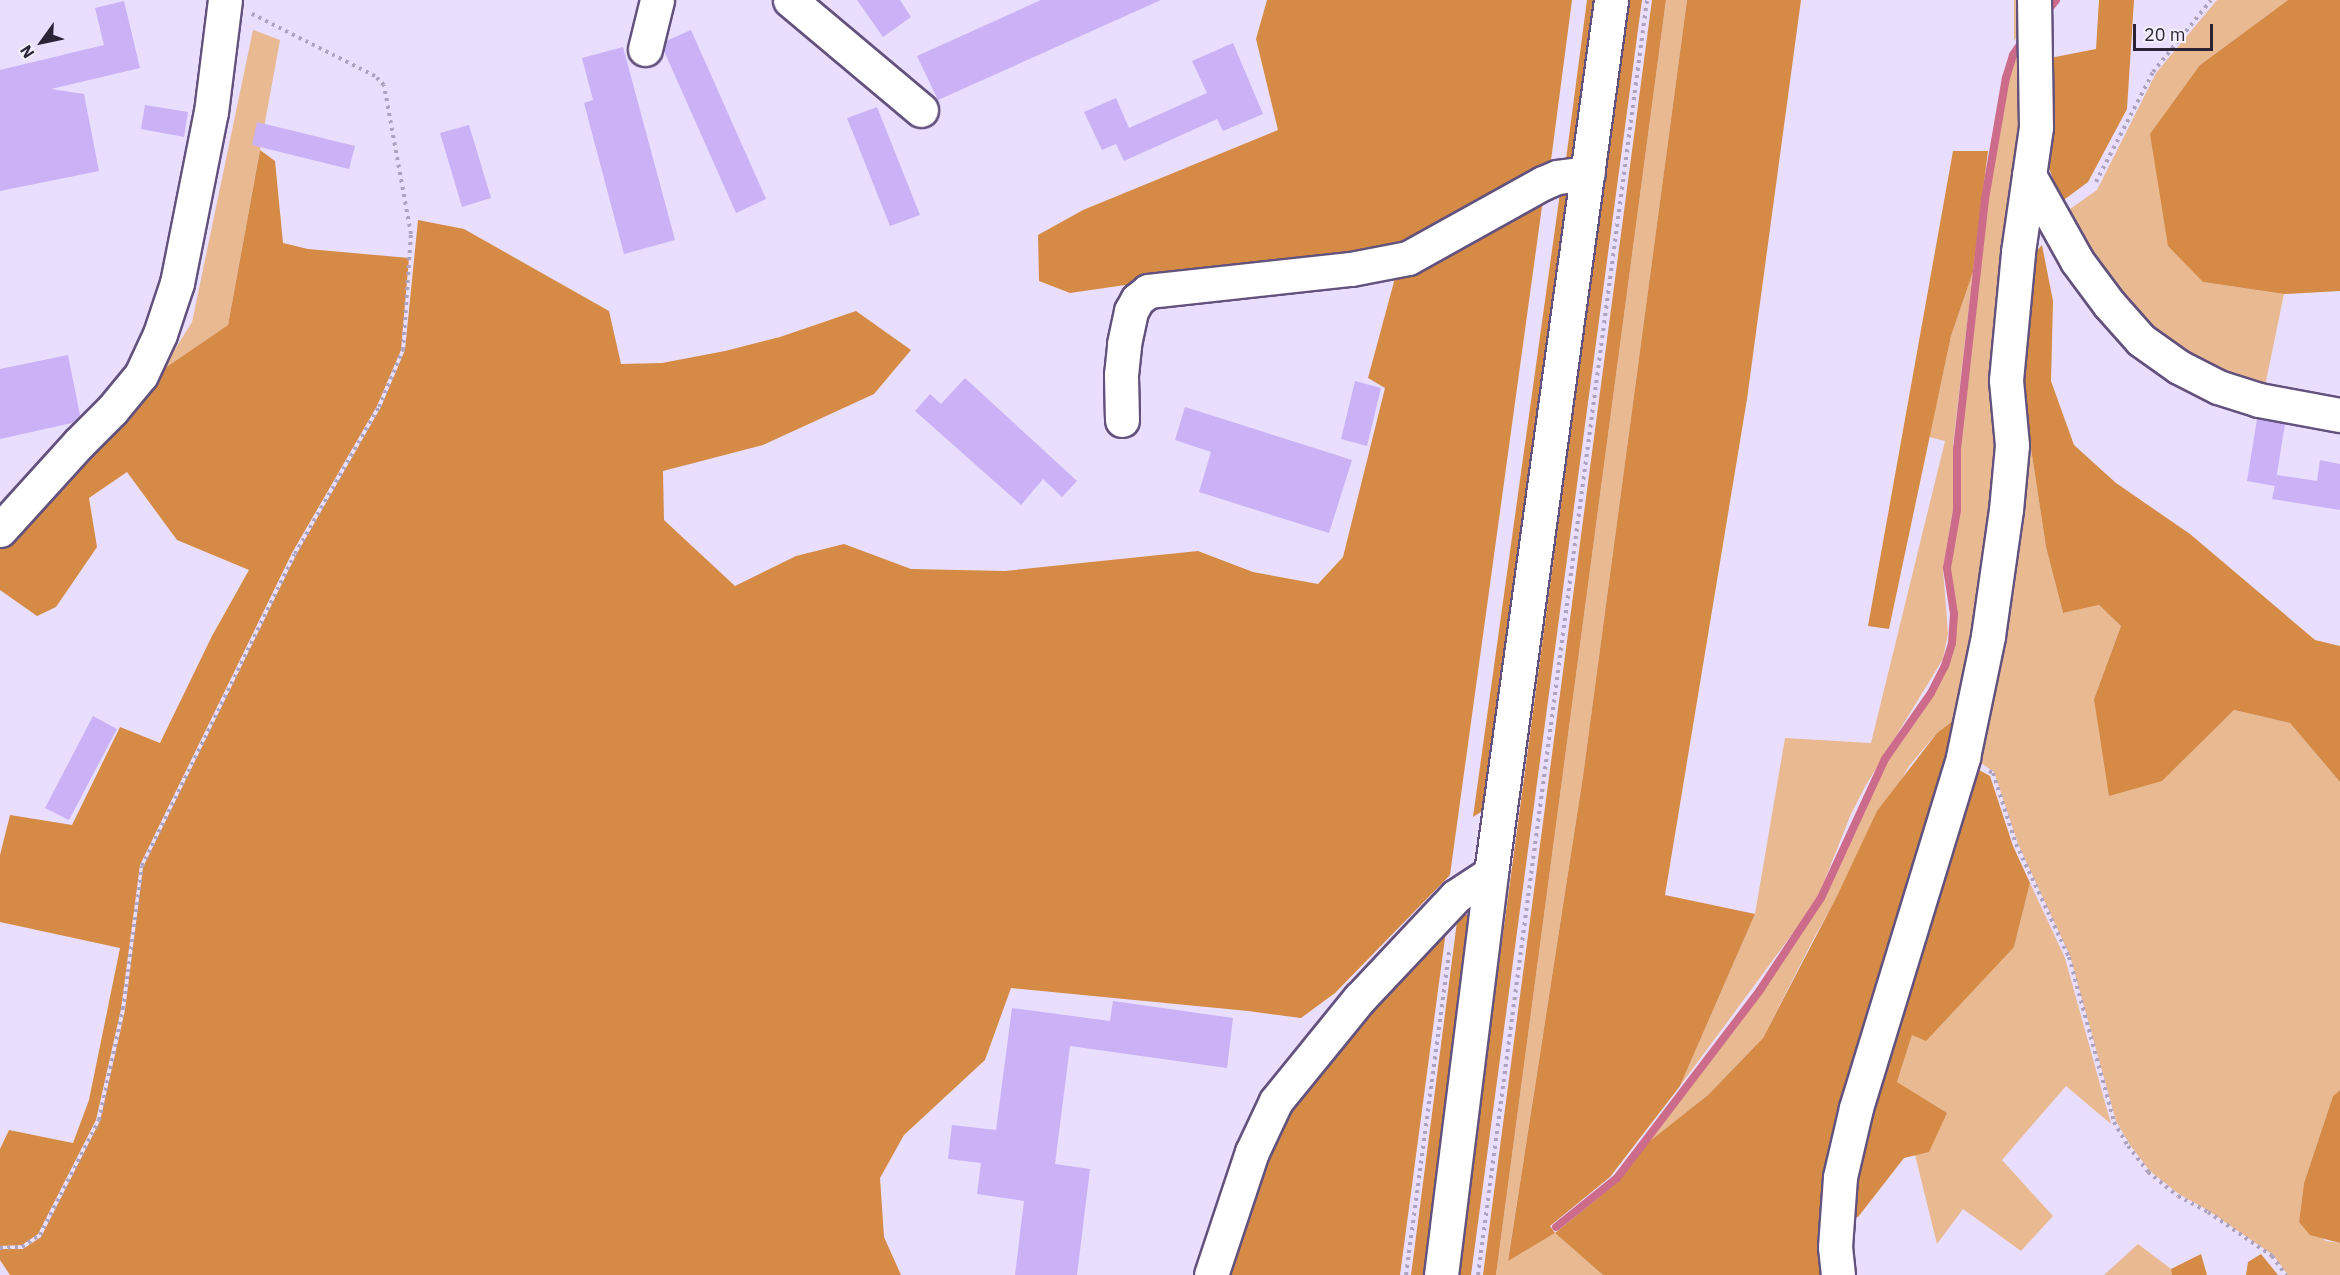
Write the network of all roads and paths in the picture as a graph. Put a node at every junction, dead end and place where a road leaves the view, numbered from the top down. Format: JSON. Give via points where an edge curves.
{"nodes":[{"id":1,"x":225,"y":0,"type":"edge"},
{"id":2,"x":657,"y":0,"type":"edge"},
{"id":3,"x":790,"y":0,"type":"edge"},
{"id":4,"x":1611,"y":0,"type":"edge"},
{"id":5,"x":1647,"y":0,"type":"edge"},
{"id":6,"x":2034,"y":0,"type":"edge"},
{"id":7,"x":2211,"y":0,"type":"edge"},
{"id":8,"x":645,"y":49,"type":"dead end"},
{"id":9,"x":921,"y":110,"type":"dead end"},
{"id":10,"x":1588,"y":173,"type":"junction"},
{"id":11,"x":2029,"y":175,"type":"junction"},
{"id":12,"x":2096,"y":182,"type":"dead end"},
{"id":13,"x":2340,"y":415,"type":"edge"},
{"id":14,"x":1122,"y":420,"type":"dead end"},
{"id":15,"x":0,"y":530,"type":"edge"},
{"id":16,"x":1963,"y":757,"type":"junction"},
{"id":17,"x":1491,"y":873,"type":"junction"},
{"id":18,"x":0,"y":1248,"type":"edge"},
{"id":19,"x":1211,"y":1275,"type":"edge"},
{"id":20,"x":1441,"y":1275,"type":"edge"},
{"id":21,"x":1478,"y":1275,"type":"edge"},
{"id":22,"x":1838,"y":1275,"type":"edge"},
{"id":23,"x":2286,"y":1275,"type":"edge"}],
"edges":[{"from":1,"to":15,"type":"street","via":[[212,112],[177,283],[160,334],[141,375]]},
{"from":1,"to":18,"type":"path","via":[[326,49],[384,85],[411,234],[403,350],[379,406],[295,554],[142,866],[123,1010],[99,1120],[40,1235],[22,1247]]},
{"from":2,"to":8,"type":"street"},
{"from":3,"to":9,"type":"street"},
{"from":4,"to":10,"type":"street"},
{"from":5,"to":21,"type":"path"},
{"from":6,"to":11,"type":"street","via":[[2036,128]]},
{"from":7,"to":12,"type":"path","via":[[2153,72]]},
{"from":10,"to":14,"type":"street","via":[[1550,180],[1408,258],[1351,270],[1148,291],[1131,311],[1124,344]]},
{"from":10,"to":17,"type":"street"},
{"from":11,"to":13,"type":"street","via":[[2077,261],[2141,340],[2179,367],[2218,387],[2259,400]]},
{"from":11,"to":16,"type":"street","via":[[2006,380],[2012,445],[2006,510],[1988,636]]},
{"from":16,"to":22,"type":"street","via":[[1856,1108],[1840,1178],[1835,1247]]},
{"from":16,"to":23,"type":"path","via":[[1993,773],[2016,844],[2068,957],[2114,1122],[2128,1146],[2148,1172],[2271,1256]]},
{"from":17,"to":19,"type":"street","via":[[1456,896],[1359,999],[1276,1101],[1252,1152]]},
{"from":17,"to":20,"type":"street"}]}
